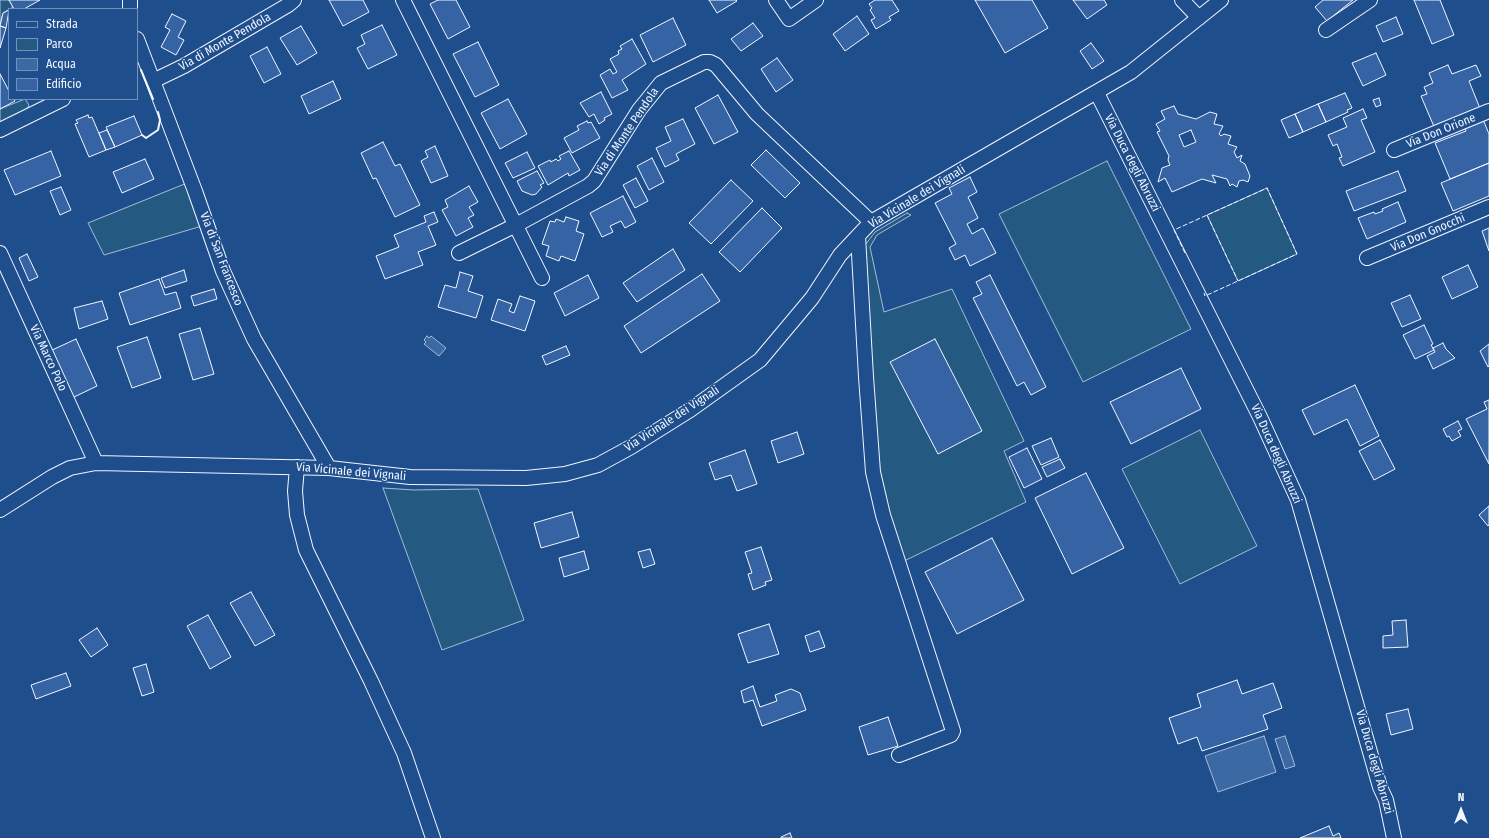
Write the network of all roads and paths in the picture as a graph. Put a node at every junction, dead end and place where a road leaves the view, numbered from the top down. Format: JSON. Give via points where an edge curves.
{"nodes":[{"id":1,"x":294,"y":0,"type":"edge"},
{"id":2,"x":403,"y":0,"type":"edge"},
{"id":3,"x":776,"y":0,"type":"edge"},
{"id":4,"x":816,"y":0,"type":"edge"},
{"id":5,"x":1182,"y":0,"type":"edge"},
{"id":6,"x":1221,"y":0,"type":"edge"},
{"id":7,"x":1370,"y":0,"type":"edge"},
{"id":8,"x":1199,"y":18,"type":"junction"},
{"id":9,"x":1326,"y":30,"type":"dead end"},
{"id":10,"x":138,"y":45,"type":"edge"},
{"id":11,"x":141,"y":62,"type":"edge"},
{"id":12,"x":154,"y":81,"type":"junction"},
{"id":13,"x":1097,"y":93,"type":"junction"},
{"id":14,"x":61,"y":100,"type":"edge"},
{"id":15,"x":1489,"y":111,"type":"edge"},
{"id":16,"x":0,"y":130,"type":"edge"},
{"id":17,"x":1394,"y":150,"type":"dead end"},
{"id":18,"x":1489,"y":207,"type":"edge"},
{"id":19,"x":871,"y":222,"type":"junction"},
{"id":20,"x":516,"y":225,"type":"junction"},
{"id":21,"x":858,"y":236,"type":"junction"},
{"id":22,"x":459,"y":252,"type":"dead end"},
{"id":23,"x":0,"y":253,"type":"edge"},
{"id":24,"x":1367,"y":258,"type":"dead end"},
{"id":25,"x":542,"y":278,"type":"dead end"},
{"id":26,"x":96,"y":463,"type":"junction"},
{"id":27,"x":297,"y":467,"type":"junction"},
{"id":28,"x":329,"y":468,"type":"junction"},
{"id":29,"x":0,"y":510,"type":"edge"},
{"id":30,"x":898,"y":755,"type":"dead end"},
{"id":31,"x":433,"y":838,"type":"edge"},
{"id":32,"x":1394,"y":838,"type":"edge"}],
"edges":[{"from":1,"to":12,"type":"street","name":"Via di Monte Pendola","via":[[184,66]]},
{"from":2,"to":20,"type":"street"},
{"from":3,"to":4,"type":"street","via":[[789,19]]},
{"from":5,"to":8,"type":"street"},
{"from":6,"to":8,"type":"street","name":"Via Vicinale dei Vignali"},
{"from":7,"to":9,"type":"street"},
{"from":8,"to":13,"type":"street","name":"Via Vicinale dei Vignali","via":[[1131,72]]},
{"from":10,"to":11,"type":"street","name":"Via di San Francesco"},
{"from":11,"to":12,"type":"street","name":"Via di San Francesco"},
{"from":12,"to":28,"type":"street","name":"Via di San Francesco","via":[[223,271],[254,340]]},
{"from":13,"to":19,"type":"street","name":"Via Vicinale dei Vignali"},
{"from":13,"to":32,"type":"street","name":"Via Duca degli Abruzzi","via":[[1254,406],[1298,500],[1380,787],[1386,800]]},
{"from":14,"to":16,"type":"street"},
{"from":15,"to":17,"type":"street","name":"Via Don Orione"},
{"from":18,"to":24,"type":"street","name":"Via Don Gnocchi"},
{"from":19,"to":20,"type":"street","name":"Via di Monte Pendola","via":[[757,114],[716,65],[704,62],[661,83],[639,110],[594,181]]},
{"from":19,"to":21,"type":"street","name":"Via Vicinale dei Vignali"},
{"from":20,"to":22,"type":"street","name":"Via di Monte Pendola"},
{"from":20,"to":25,"type":"street"},
{"from":21,"to":28,"type":"street","name":"Via Vicinale dei Vignali","via":[[840,256],[812,298],[760,360],[679,417],[598,465],[565,474],[526,478],[410,477]]},
{"from":21,"to":30,"type":"street","via":[[873,472],[885,522],[953,731],[951,735]]},
{"from":23,"to":26,"type":"street","name":"Via Marco Polo"},
{"from":26,"to":27,"type":"street","name":"Via Vicinale dei Vignali"},
{"from":26,"to":29,"type":"street","name":"Via Vicinale dei Vignali","via":[[70,468]]},
{"from":27,"to":28,"type":"street","name":"Via Vicinale dei Vignali"},
{"from":27,"to":31,"type":"street","via":[[297,515],[306,550],[404,753]]}]}
